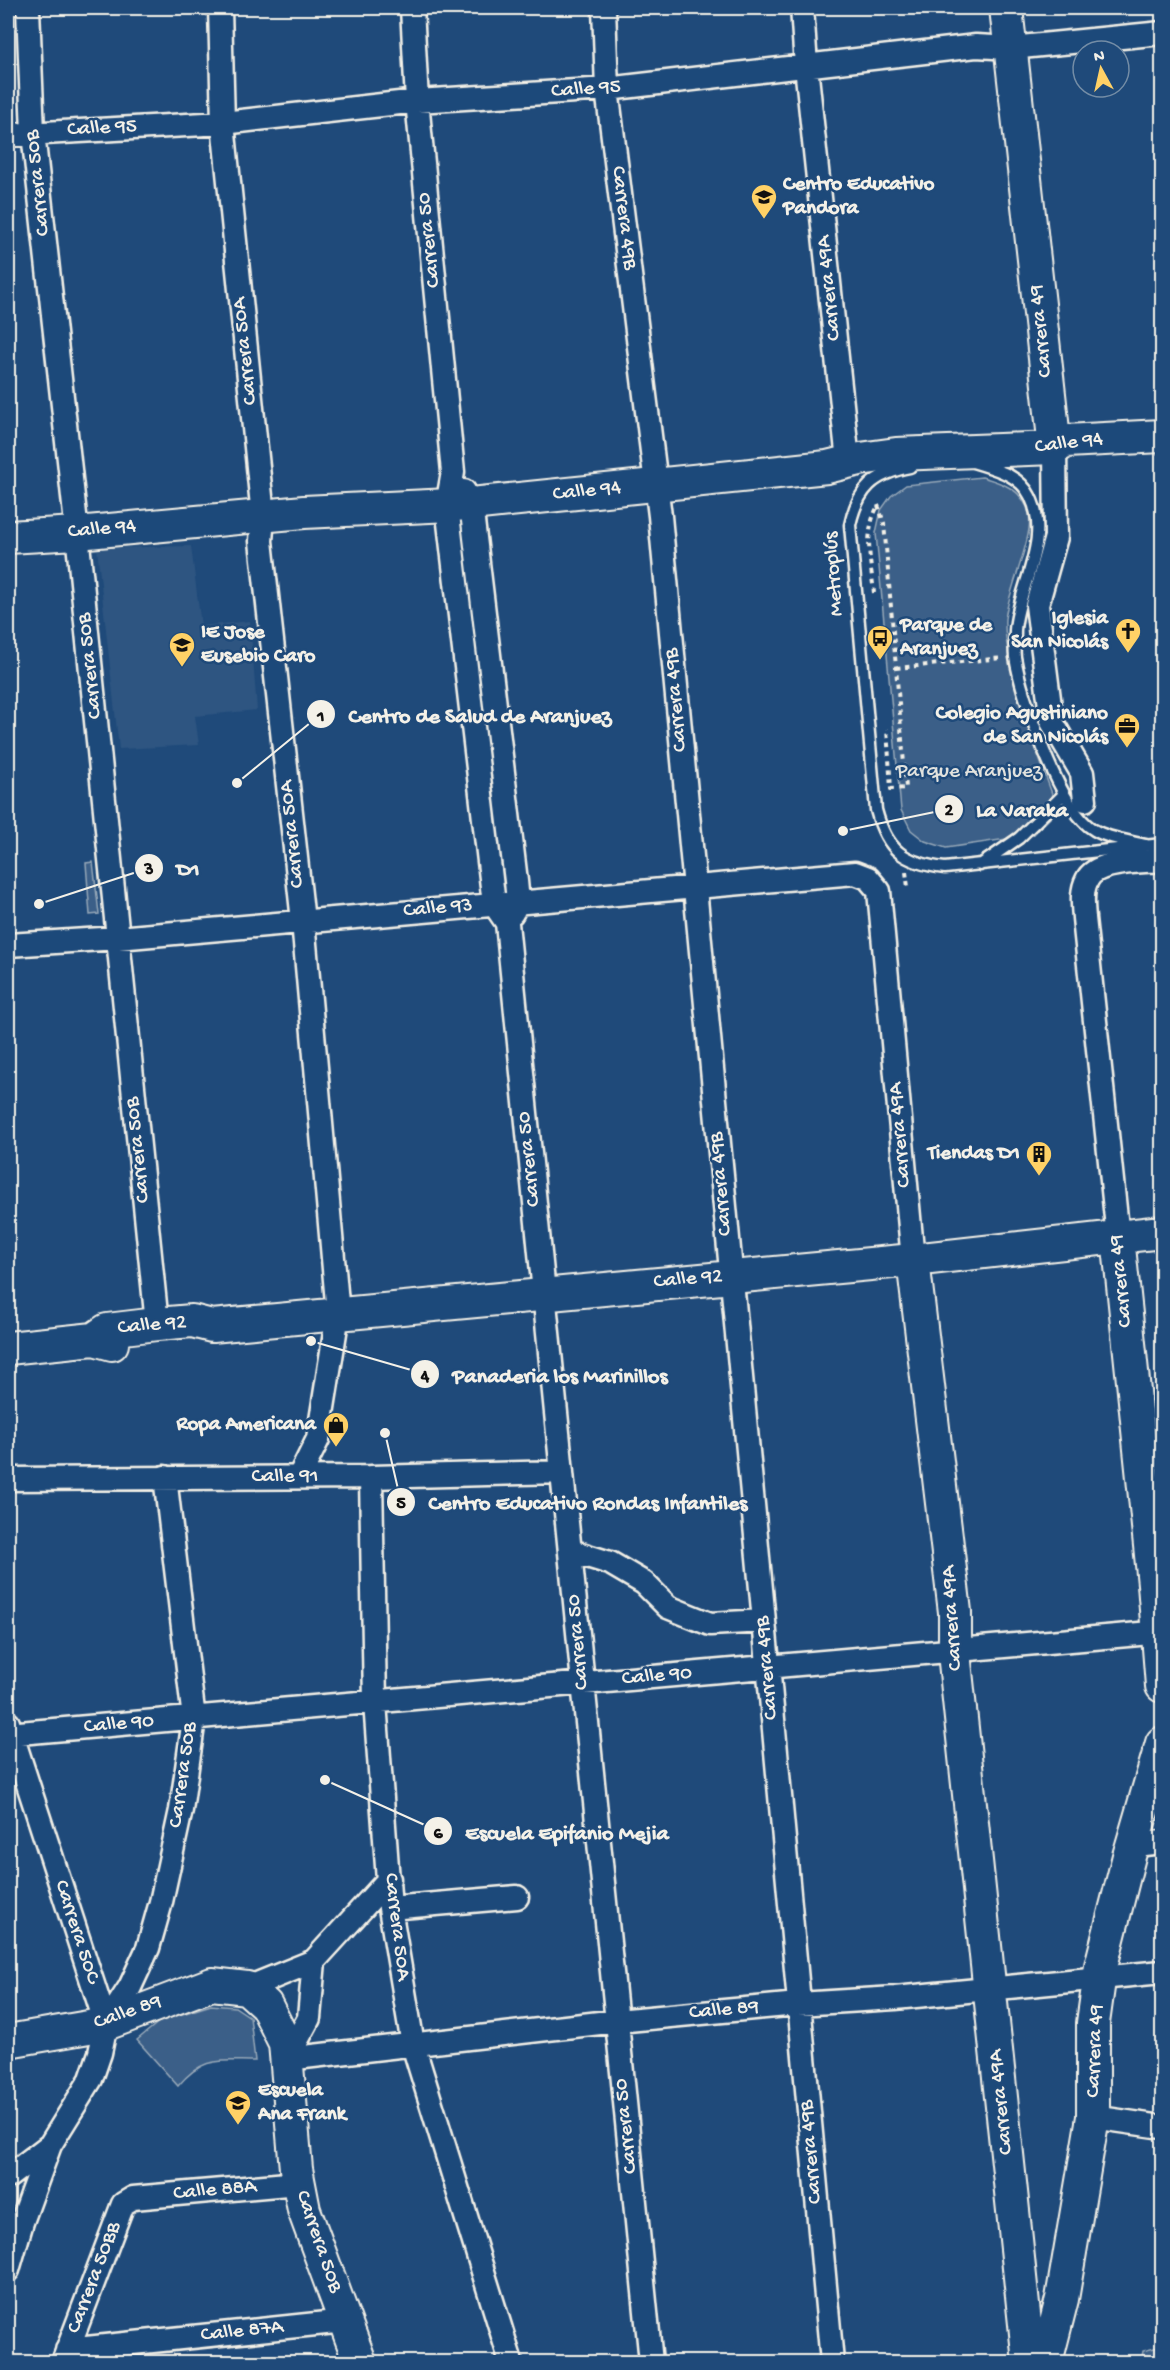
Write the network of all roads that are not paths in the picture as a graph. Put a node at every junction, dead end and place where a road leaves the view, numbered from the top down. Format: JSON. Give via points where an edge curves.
{"nodes":[{"id":1,"x":28,"y":8,"type":"edge"},
{"id":2,"x":220,"y":8,"type":"edge"},
{"id":3,"x":412,"y":8,"type":"edge"},
{"id":4,"x":604,"y":8,"type":"edge"},
{"id":5,"x":802,"y":8,"type":"edge"},
{"id":6,"x":1006,"y":8,"type":"edge"},
{"id":7,"x":1162,"y":33,"type":"edge"},
{"id":8,"x":1011,"y":48,"type":"junction"},
{"id":9,"x":806,"y":66,"type":"junction"},
{"id":10,"x":607,"y":89,"type":"junction"},
{"id":11,"x":417,"y":101,"type":"junction"},
{"id":12,"x":223,"y":123,"type":"junction"},
{"id":13,"x":33,"y":133,"type":"junction"},
{"id":14,"x":8,"y":135,"type":"edge"},
{"id":15,"x":1162,"y":436,"type":"edge"},
{"id":16,"x":1054,"y":448,"type":"junction"},
{"id":17,"x":848,"y":461,"type":"junction"},
{"id":18,"x":656,"y":484,"type":"junction"},
{"id":19,"x":459,"y":505,"type":"junction"},
{"id":20,"x":263,"y":516,"type":"junction"},
{"id":21,"x":77,"y":533,"type":"junction"},
{"id":22,"x":8,"y":537,"type":"edge"},
{"id":23,"x":1075,"y":797,"type":"junction"},
{"id":24,"x":1162,"y":844,"type":"edge"},
{"id":25,"x":1154,"y":853,"type":"edge"},
{"id":26,"x":980,"y":865,"type":"junction"},
{"id":27,"x":695,"y":887,"type":"junction"},
{"id":28,"x":518,"y":902,"type":"junction"},
{"id":29,"x":501,"y":914,"type":"junction"},
{"id":30,"x":303,"y":921,"type":"junction"},
{"id":31,"x":118,"y":938,"type":"junction"},
{"id":32,"x":8,"y":945,"type":"edge"},
{"id":33,"x":1162,"y":1232,"type":"edge"},
{"id":34,"x":1118,"y":1237,"type":"junction"},
{"id":35,"x":913,"y":1260,"type":"junction"},
{"id":36,"x":731,"y":1276,"type":"junction"},
{"id":37,"x":544,"y":1294,"type":"junction"},
{"id":38,"x":338,"y":1314,"type":"junction"},
{"id":39,"x":157,"y":1324,"type":"junction"},
{"id":40,"x":212,"y":1326,"type":"junction"},
{"id":41,"x":94,"y":1339,"type":"junction"},
{"id":42,"x":8,"y":1348,"type":"edge"},
{"id":43,"x":562,"y":1472,"type":"junction"},
{"id":44,"x":165,"y":1477,"type":"junction"},
{"id":45,"x":299,"y":1477,"type":"junction"},
{"id":46,"x":371,"y":1477,"type":"junction"},
{"id":47,"x":8,"y":1479,"type":"edge"},
{"id":48,"x":572,"y":1551,"type":"junction"},
{"id":49,"x":764,"y":1621,"type":"junction"},
{"id":50,"x":1160,"y":1632,"type":"edge"},
{"id":51,"x":955,"y":1649,"type":"junction"},
{"id":52,"x":767,"y":1666,"type":"junction"},
{"id":53,"x":583,"y":1684,"type":"junction"},
{"id":54,"x":1162,"y":1686,"type":"edge"},
{"id":55,"x":375,"y":1702,"type":"junction"},
{"id":56,"x":194,"y":1719,"type":"junction"},
{"id":57,"x":9,"y":1730,"type":"edge"},
{"id":58,"x":1162,"y":1743,"type":"edge"},
{"id":59,"x":1149,"y":1842,"type":"edge"},
{"id":60,"x":389,"y":1879,"type":"junction"},
{"id":61,"x":517,"y":1897,"type":"dead end"},
{"id":62,"x":390,"y":1908,"type":"junction"},
{"id":63,"x":314,"y":1961,"type":"junction"},
{"id":64,"x":1162,"y":1972,"type":"edge"},
{"id":65,"x":1100,"y":1978,"type":"junction"},
{"id":66,"x":247,"y":1988,"type":"junction"},
{"id":67,"x":989,"y":1988,"type":"junction"},
{"id":68,"x":798,"y":2004,"type":"junction"},
{"id":69,"x":617,"y":2021,"type":"junction"},
{"id":70,"x":106,"y":2024,"type":"junction"},
{"id":71,"x":8,"y":2041,"type":"edge"},
{"id":72,"x":413,"y":2045,"type":"junction"},
{"id":73,"x":287,"y":2059,"type":"junction"},
{"id":74,"x":1093,"y":2117,"type":"junction"},
{"id":75,"x":1162,"y":2127,"type":"edge"},
{"id":76,"x":50,"y":2145,"type":"junction"},
{"id":77,"x":8,"y":2177,"type":"edge"},
{"id":78,"x":298,"y":2183,"type":"junction"},
{"id":79,"x":133,"y":2198,"type":"joint"},
{"id":80,"x":1018,"y":2255,"type":"junction"},
{"id":81,"x":1068,"y":2264,"type":"junction"},
{"id":82,"x":8,"y":2271,"type":"edge"},
{"id":83,"x":345,"y":2321,"type":"junction"},
{"id":84,"x":65,"y":2356,"type":"edge"},
{"id":85,"x":360,"y":2362,"type":"edge"},
{"id":86,"x":511,"y":2362,"type":"edge"},
{"id":87,"x":651,"y":2362,"type":"edge"},
{"id":88,"x":831,"y":2362,"type":"edge"},
{"id":89,"x":1029,"y":2362,"type":"edge"},
{"id":90,"x":1046,"y":2362,"type":"edge"}],
"edges":[{"from":1,"to":13,"type":"street","name":"Carrera 50B"},
{"from":2,"to":12,"type":"street","name":"Carrera 50A"},
{"from":3,"to":11,"type":"street","name":"Carrera 50"},
{"from":4,"to":10,"type":"street","name":"Carrera 49B"},
{"from":5,"to":9,"type":"street","name":"Carrera 49A"},
{"from":6,"to":8,"type":"street","name":"Carrera 49"},
{"from":7,"to":8,"type":"street","name":"Calle 95"},
{"from":8,"to":9,"type":"street","name":"Calle 95","via":[[976,46]]},
{"from":8,"to":16,"type":"street","name":"Carrera 49"},
{"from":9,"to":10,"type":"street","name":"Calle 95"},
{"from":9,"to":17,"type":"street","name":"Carrera 49A"},
{"from":10,"to":11,"type":"street","name":"Calle 95"},
{"from":10,"to":18,"type":"street","name":"Carrera 49B"},
{"from":11,"to":12,"type":"street","name":"Calle 95"},
{"from":11,"to":19,"type":"street","name":"Carrera 50"},
{"from":12,"to":13,"type":"street","name":"Calle 95"},
{"from":12,"to":20,"type":"street","name":"Carrera 50A"},
{"from":13,"to":14,"type":"street","name":"Calle 95"},
{"from":13,"to":21,"type":"street","name":"Carrera 50B"},
{"from":15,"to":16,"type":"street","name":"Calle 94","via":[[1066,441]]},
{"from":16,"to":17,"type":"street","name":"Calle 94","via":[[896,454]]},
{"from":16,"to":23,"type":"street","name":"Carrera 49","via":[[1056,537],[1037,605],[1052,722],[1082,773]]},
{"from":17,"to":18,"type":"street","name":"Calle 94","via":[[827,467]]},
{"from":18,"to":19,"type":"street","name":"Calle 94"},
{"from":18,"to":27,"type":"street","name":"Carrera 49B"},
{"from":19,"to":20,"type":"street","name":"Calle 94"},
{"from":19,"to":28,"type":"street","name":"Carrera 50"},
{"from":19,"to":29,"type":"street","name":"Carrera 50"},
{"from":20,"to":21,"type":"street","name":"Calle 94"},
{"from":20,"to":30,"type":"street","name":"Carrera 50A","via":[[261,542]]},
{"from":21,"to":22,"type":"street","name":"Calle 94"},
{"from":21,"to":31,"type":"street","name":"Carrera 50B"},
{"from":23,"to":25,"type":"lane","name":"Metroplús","via":[[1072,807],[1092,830]]},
{"from":23,"to":26,"type":"lane"},
{"from":23,"to":26,"type":"lane","name":"Metroplús","via":[[1044,751],[1015,656],[1019,606],[1036,541],[1036,516],[1030,496],[1018,481],[968,460],[882,474],[869,483],[853,509],[850,525],[876,810],[881,828],[906,859],[945,868]]},
{"from":24,"to":25,"type":"lane","name":"Metroplús"},
{"from":25,"to":26,"type":"lane","name":"Metroplús"},
{"from":25,"to":34,"type":"street","name":"Carrera 49","via":[[1099,869],[1087,878],[1082,902]]},
{"from":27,"to":28,"type":"street"},
{"from":27,"to":35,"type":"street","name":"Carrera 49A","via":[[855,873],[868,878],[879,891]]},
{"from":27,"to":36,"type":"street","name":"Carrera 49B"},
{"from":28,"to":29,"type":"street"},
{"from":29,"to":30,"type":"street","name":"Calle 93"},
{"from":29,"to":37,"type":"street","name":"Carrera 50"},
{"from":30,"to":31,"type":"street","name":"Calle 93"},
{"from":30,"to":38,"type":"street","name":"Carrera 50A"},
{"from":31,"to":32,"type":"street","name":"Calle 93"},
{"from":31,"to":39,"type":"street","name":"Carrera 50B"},
{"from":33,"to":34,"type":"street","name":"Calle 92"},
{"from":34,"to":35,"type":"street","name":"Calle 92"},
{"from":34,"to":50,"type":"street","name":"Carrera 49"},
{"from":35,"to":36,"type":"street","name":"Calle 92"},
{"from":35,"to":51,"type":"street","name":"Carrera 49A","via":[[956,1612]]},
{"from":36,"to":37,"type":"street","name":"Calle 92"},
{"from":36,"to":49,"type":"street","name":"Carrera 49B"},
{"from":37,"to":38,"type":"street","name":"Calle 92"},
{"from":37,"to":43,"type":"street","name":"Carrera 50"},
{"from":38,"to":40,"type":"street","name":"Calle 92"},
{"from":38,"to":45,"type":"street","name":"Carrera 50A","via":[[318,1439]]},
{"from":39,"to":40,"type":"street","name":"Calle 92","via":[[192,1321]]},
{"from":39,"to":41,"type":"street","name":"Calle 92","via":[[107,1330]]},
{"from":40,"to":41,"type":"street","name":"Calle 92","via":[[195,1335],[109,1344]]},
{"from":41,"to":42,"type":"street","name":"Calle 92"},
{"from":43,"to":46,"type":"street","name":"Calle 91"},
{"from":43,"to":48,"type":"street","name":"Carrera 50"},
{"from":44,"to":45,"type":"street","name":"Calle 91"},
{"from":44,"to":47,"type":"street","name":"Calle 91"},
{"from":44,"to":56,"type":"street","name":"Carrera 50B"},
{"from":45,"to":46,"type":"street","name":"Calle 91"},
{"from":46,"to":55,"type":"street","name":"Carrera 50A"},
{"from":48,"to":49,"type":"street","via":[[610,1563],[644,1583],[668,1607],[710,1624]]},
{"from":48,"to":53,"type":"street","name":"Carrera 50"},
{"from":49,"to":52,"type":"street","name":"Carrera 49B"},
{"from":50,"to":51,"type":"street","name":"Calle 90"},
{"from":50,"to":54,"type":"street","name":"Carrera 49"},
{"from":51,"to":52,"type":"street","name":"Calle 90"},
{"from":51,"to":67,"type":"street","name":"Carrera 49A"},
{"from":52,"to":53,"type":"street","name":"Calle 90"},
{"from":52,"to":68,"type":"street","name":"Carrera 49B"},
{"from":53,"to":55,"type":"street","name":"Calle 90"},
{"from":53,"to":69,"type":"street","name":"Carrera 50"},
{"from":55,"to":56,"type":"street","name":"Calle 90"},
{"from":55,"to":60,"type":"street","name":"Carrera 50A"},
{"from":56,"to":57,"type":"street","name":"Calle 90"},
{"from":56,"to":70,"type":"street","name":"Carrera 50B","via":[[181,1810],[148,1948],[130,1987]]},
{"from":57,"to":70,"type":"street","name":"Carrera 50C"},
{"from":58,"to":59,"type":"street","name":"Carrera 49"},
{"from":59,"to":65,"type":"street","name":"Carrera 49"},
{"from":60,"to":62,"type":"street","name":"Carrera 50A"},
{"from":60,"to":63,"type":"street"},
{"from":61,"to":62,"type":"street"},
{"from":62,"to":72,"type":"street","name":"Carrera 50A"},
{"from":63,"to":66,"type":"street"},
{"from":63,"to":73,"type":"street","via":[[309,2018]]},
{"from":64,"to":65,"type":"street","name":"Calle 89"},
{"from":65,"to":67,"type":"street","name":"Calle 89"},
{"from":65,"to":74,"type":"street","name":"Carrera 49","via":[[1093,2023]]},
{"from":66,"to":70,"type":"street","name":"Calle 89","via":[[212,1984]]},
{"from":66,"to":73,"type":"street","name":"Carrera 50B","via":[[266,2006],[285,2043]]},
{"from":67,"to":68,"type":"street","name":"Calle 89"},
{"from":67,"to":80,"type":"street","name":"Carrera 49A"},
{"from":68,"to":69,"type":"street","name":"Calle 89"},
{"from":68,"to":88,"type":"street","name":"Carrera 49B"},
{"from":69,"to":72,"type":"street","name":"Calle 89"},
{"from":69,"to":87,"type":"street","name":"Carrera 50"},
{"from":70,"to":71,"type":"street","name":"Calle 89"},
{"from":70,"to":76,"type":"street","name":"Carrera 50C","via":[[91,2079]]},
{"from":72,"to":73,"type":"street","name":"Calle 89"},
{"from":72,"to":86,"type":"street","name":"Carrera 50A"},
{"from":73,"to":78,"type":"street","name":"Carrera 50B"},
{"from":74,"to":75,"type":"street"},
{"from":74,"to":81,"type":"street","name":"Carrera 49"},
{"from":76,"to":77,"type":"street"},
{"from":76,"to":82,"type":"street","name":"Carrera 50C"},
{"from":78,"to":79,"type":"street","name":"Calle 88A"},
{"from":78,"to":83,"type":"street","name":"Carrera 50B","via":[[304,2210]]},
{"from":79,"to":84,"type":"street","name":"Carrera 50BB","via":[[123,2204]]},
{"from":80,"to":81,"type":"street","via":[[1024,2263],[1041,2271]]},
{"from":80,"to":89,"type":"street","name":"Carrera 49A"},
{"from":81,"to":90,"type":"street","name":"Carrera 49"},
{"from":83,"to":84,"type":"street","name":"Calle 87A"},
{"from":83,"to":85,"type":"street","name":"Carrera 50B"}]}
